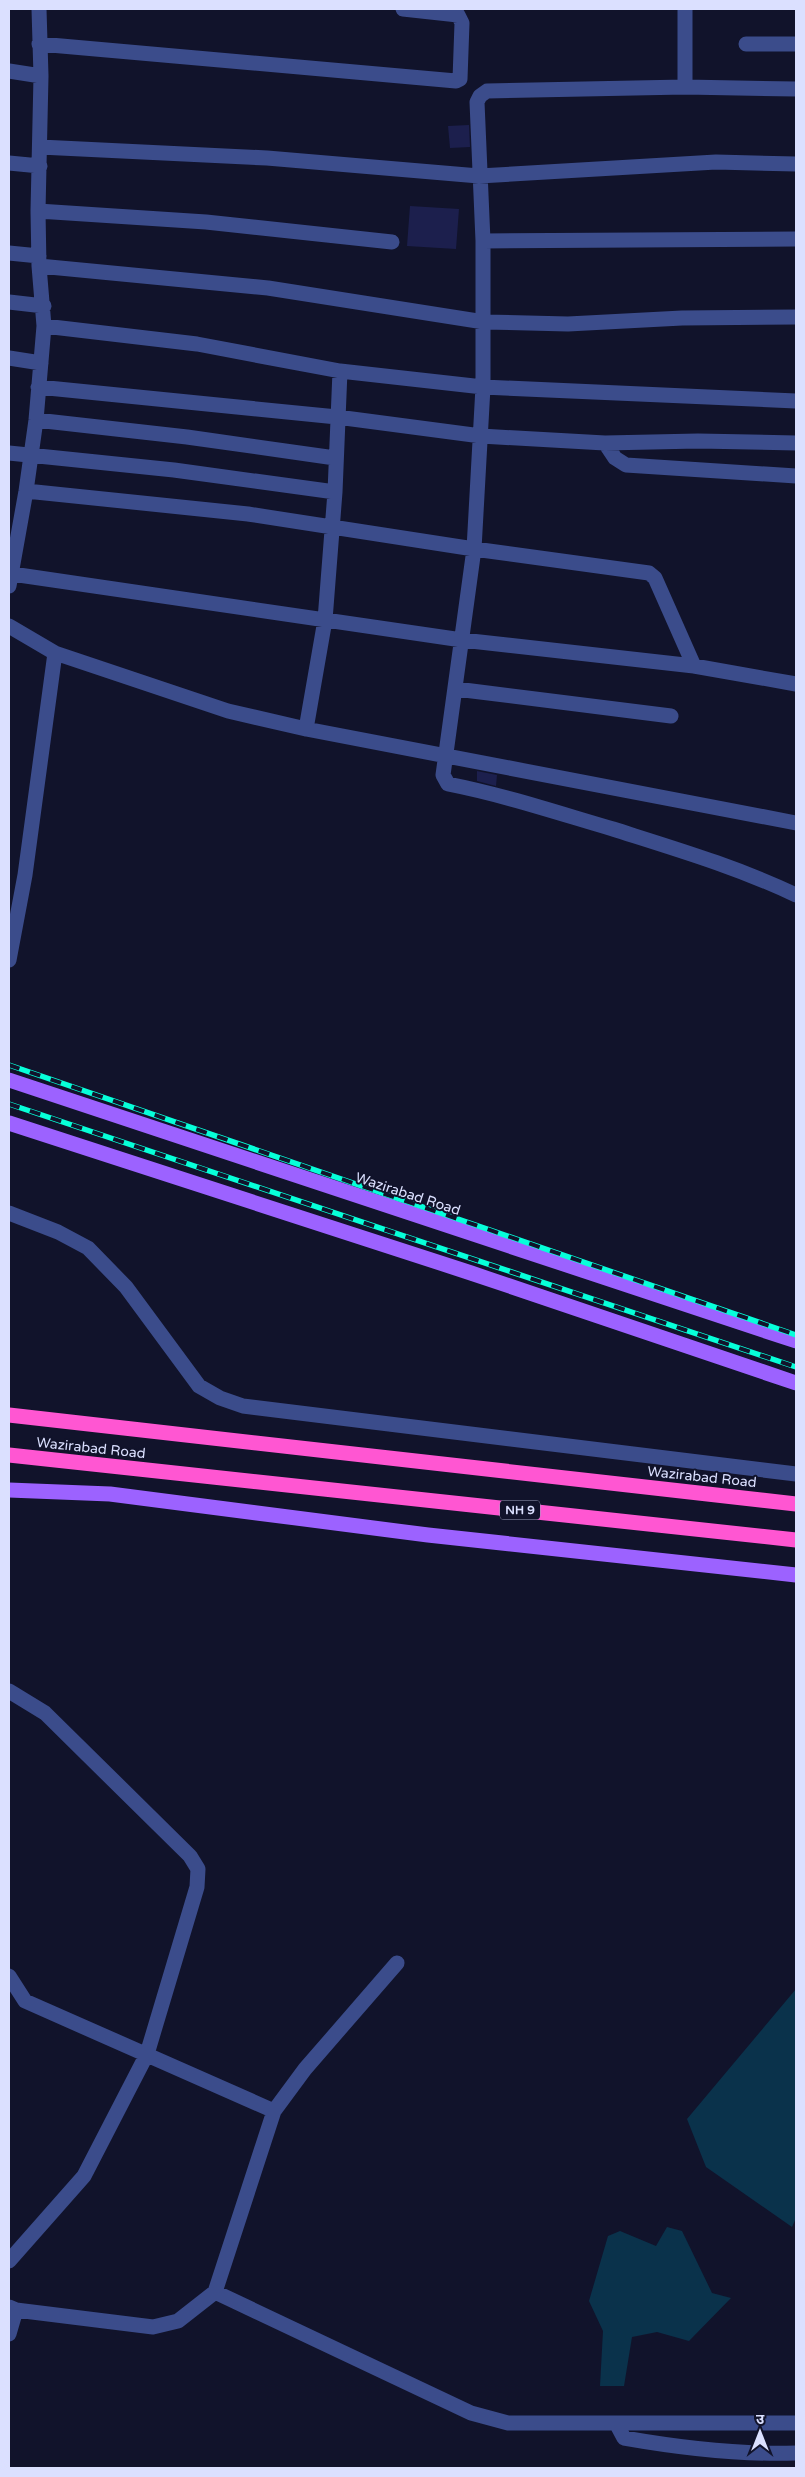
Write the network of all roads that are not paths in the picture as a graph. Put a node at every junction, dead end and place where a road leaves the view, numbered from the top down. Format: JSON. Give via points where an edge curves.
{"nodes":[{"id":1,"x":39,"y":9,"type":"edge"},
{"id":2,"x":403,"y":9,"type":"edge"},
{"id":3,"x":685,"y":9,"type":"edge"},
{"id":4,"x":40,"y":44,"type":"junction"},
{"id":5,"x":746,"y":44,"type":"dead end"},
{"id":6,"x":796,"y":44,"type":"edge"},
{"id":7,"x":9,"y":71,"type":"edge"},
{"id":8,"x":41,"y":76,"type":"junction"},
{"id":9,"x":685,"y":87,"type":"junction"},
{"id":10,"x":796,"y":89,"type":"edge"},
{"id":11,"x":40,"y":147,"type":"junction"},
{"id":12,"x":9,"y":163,"type":"edge"},
{"id":13,"x":796,"y":164,"type":"edge"},
{"id":14,"x":40,"y":166,"type":"junction"},
{"id":15,"x":479,"y":176,"type":"junction"},
{"id":16,"x":38,"y":211,"type":"junction"},
{"id":17,"x":796,"y":239,"type":"edge"},
{"id":18,"x":483,"y":241,"type":"junction"},
{"id":19,"x":392,"y":242,"type":"dead end"},
{"id":20,"x":9,"y":253,"type":"edge"},
{"id":21,"x":39,"y":261,"type":"junction"},
{"id":22,"x":9,"y":302,"type":"edge"},
{"id":23,"x":44,"y":306,"type":"junction"},
{"id":24,"x":796,"y":316,"type":"edge"},
{"id":25,"x":484,"y":322,"type":"junction"},
{"id":26,"x":44,"y":326,"type":"junction"},
{"id":27,"x":9,"y":358,"type":"edge"},
{"id":28,"x":41,"y":362,"type":"junction"},
{"id":29,"x":340,"y":371,"type":"junction"},
{"id":30,"x":38,"y":387,"type":"junction"},
{"id":31,"x":483,"y":387,"type":"junction"},
{"id":32,"x":796,"y":400,"type":"edge"},
{"id":33,"x":336,"y":418,"type":"junction"},
{"id":34,"x":36,"y":420,"type":"junction"},
{"id":35,"x":481,"y":436,"type":"junction"},
{"id":36,"x":605,"y":443,"type":"junction"},
{"id":37,"x":796,"y":443,"type":"edge"},
{"id":38,"x":9,"y":453,"type":"edge"},
{"id":39,"x":30,"y":456,"type":"junction"},
{"id":40,"x":335,"y":458,"type":"junction"},
{"id":41,"x":796,"y":476,"type":"edge"},
{"id":42,"x":26,"y":491,"type":"junction"},
{"id":43,"x":335,"y":492,"type":"junction"},
{"id":44,"x":333,"y":528,"type":"junction"},
{"id":45,"x":14,"y":533,"type":"edge"},
{"id":46,"x":474,"y":549,"type":"junction"},
{"id":47,"x":10,"y":580,"type":"edge"},
{"id":48,"x":325,"y":620,"type":"junction"},
{"id":49,"x":9,"y":626,"type":"edge"},
{"id":50,"x":462,"y":640,"type":"junction"},
{"id":51,"x":55,"y":653,"type":"junction"},
{"id":52,"x":694,"y":666,"type":"junction"},
{"id":53,"x":796,"y":684,"type":"edge"},
{"id":54,"x":456,"y":690,"type":"junction"},
{"id":55,"x":671,"y":716,"type":"dead end"},
{"id":56,"x":306,"y":729,"type":"junction"},
{"id":57,"x":448,"y":755,"type":"junction"},
{"id":58,"x":796,"y":823,"type":"edge"},
{"id":59,"x":796,"y":895,"type":"edge"},
{"id":60,"x":9,"y":960,"type":"edge"},
{"id":61,"x":9,"y":1080,"type":"edge"},
{"id":62,"x":9,"y":1123,"type":"edge"},
{"id":63,"x":9,"y":1213,"type":"edge"},
{"id":64,"x":796,"y":1341,"type":"edge"},
{"id":65,"x":796,"y":1383,"type":"edge"},
{"id":66,"x":9,"y":1415,"type":"edge"},
{"id":67,"x":9,"y":1455,"type":"edge"},
{"id":68,"x":796,"y":1474,"type":"edge"},
{"id":69,"x":9,"y":1490,"type":"edge"},
{"id":70,"x":796,"y":1504,"type":"edge"},
{"id":71,"x":796,"y":1540,"type":"edge"},
{"id":72,"x":796,"y":1575,"type":"edge"},
{"id":73,"x":9,"y":1692,"type":"edge"},
{"id":74,"x":397,"y":1963,"type":"dead end"},
{"id":75,"x":9,"y":1976,"type":"edge"},
{"id":76,"x":146,"y":2054,"type":"junction"},
{"id":77,"x":274,"y":2111,"type":"junction"},
{"id":78,"x":9,"y":2261,"type":"edge"},
{"id":79,"x":215,"y":2292,"type":"junction"},
{"id":80,"x":12,"y":2309,"type":"edge"},
{"id":81,"x":9,"y":2334,"type":"edge"},
{"id":82,"x":616,"y":2423,"type":"junction"},
{"id":83,"x":796,"y":2423,"type":"edge"},
{"id":84,"x":796,"y":2453,"type":"edge"}],
"edges":[{"from":1,"to":4,"type":"street"},
{"from":2,"to":4,"type":"street","via":[[458,15],[462,23],[460,79]]},
{"from":3,"to":9,"type":"street"},
{"from":4,"to":8,"type":"street"},
{"from":5,"to":6,"type":"street"},
{"from":7,"to":8,"type":"street"},
{"from":8,"to":11,"type":"street"},
{"from":9,"to":10,"type":"street"},
{"from":9,"to":15,"type":"street","via":[[487,92],[477,102]]},
{"from":11,"to":14,"type":"street"},
{"from":11,"to":15,"type":"street","via":[[267,158]]},
{"from":12,"to":14,"type":"street"},
{"from":13,"to":15,"type":"street","via":[[716,162]]},
{"from":14,"to":16,"type":"street"},
{"from":15,"to":18,"type":"street"},
{"from":16,"to":19,"type":"street","via":[[206,222]]},
{"from":16,"to":21,"type":"street"},
{"from":17,"to":18,"type":"street"},
{"from":18,"to":25,"type":"street"},
{"from":20,"to":21,"type":"street"},
{"from":21,"to":23,"type":"street"},
{"from":21,"to":25,"type":"street","via":[[268,288]]},
{"from":22,"to":23,"type":"street"},
{"from":23,"to":26,"type":"street"},
{"from":24,"to":25,"type":"street","via":[[568,324]]},
{"from":25,"to":31,"type":"street"},
{"from":26,"to":28,"type":"street"},
{"from":26,"to":29,"type":"street","via":[[197,344]]},
{"from":27,"to":28,"type":"street"},
{"from":28,"to":30,"type":"street"},
{"from":29,"to":31,"type":"street"},
{"from":29,"to":33,"type":"street"},
{"from":30,"to":33,"type":"street"},
{"from":30,"to":34,"type":"street"},
{"from":31,"to":32,"type":"street"},
{"from":31,"to":35,"type":"street"},
{"from":33,"to":35,"type":"street"},
{"from":33,"to":40,"type":"street"},
{"from":34,"to":39,"type":"street"},
{"from":34,"to":40,"type":"street"},
{"from":35,"to":36,"type":"street"},
{"from":35,"to":46,"type":"street"},
{"from":36,"to":37,"type":"street"},
{"from":36,"to":41,"type":"street","via":[[615,458],[626,464]]},
{"from":38,"to":39,"type":"street"},
{"from":39,"to":42,"type":"street"},
{"from":39,"to":43,"type":"street","via":[[174,470]]},
{"from":40,"to":43,"type":"street"},
{"from":42,"to":44,"type":"street","via":[[248,514]]},
{"from":42,"to":45,"type":"street"},
{"from":43,"to":44,"type":"street"},
{"from":44,"to":46,"type":"street"},
{"from":44,"to":48,"type":"street"},
{"from":45,"to":47,"type":"street"},
{"from":46,"to":50,"type":"street"},
{"from":46,"to":52,"type":"street","via":[[652,575]]},
{"from":47,"to":48,"type":"street"},
{"from":48,"to":50,"type":"street"},
{"from":48,"to":56,"type":"street"},
{"from":49,"to":51,"type":"street"},
{"from":50,"to":52,"type":"street"},
{"from":50,"to":54,"type":"street"},
{"from":51,"to":56,"type":"street","via":[[228,711]]},
{"from":51,"to":60,"type":"street"},
{"from":52,"to":53,"type":"street"},
{"from":54,"to":55,"type":"street"},
{"from":54,"to":57,"type":"street"},
{"from":56,"to":57,"type":"street"},
{"from":57,"to":58,"type":"street"},
{"from":57,"to":59,"type":"street","via":[[443,777],[448,784],[494,793],[711,860],[752,874]]},
{"from":61,"to":64,"type":"main road","name":"Wazirabad Road"},
{"from":62,"to":65,"type":"main road"},
{"from":63,"to":68,"type":"street","via":[[76,1239],[88,1248],[126,1287],[198,1386],[243,1406]]},
{"from":66,"to":70,"type":"highway","name":"Wazirabad Road"},
{"from":67,"to":71,"type":"highway","name":"Wazirabad Road","number":"NH 9"},
{"from":69,"to":72,"type":"main road","via":[[110,1494],[428,1535]]},
{"from":73,"to":76,"type":"street","via":[[45,1713],[190,1856],[198,1869],[197,1887]]},
{"from":74,"to":77,"type":"street","via":[[305,2069]]},
{"from":75,"to":76,"type":"street","via":[[25,2002]]},
{"from":76,"to":77,"type":"street"},
{"from":76,"to":78,"type":"street","via":[[84,2176]]},
{"from":77,"to":79,"type":"street"},
{"from":79,"to":80,"type":"street","via":[[178,2320],[153,2326]]},
{"from":79,"to":82,"type":"street","via":[[471,2413],[508,2423]]},
{"from":80,"to":81,"type":"street"},
{"from":82,"to":83,"type":"street"},
{"from":82,"to":84,"type":"street","via":[[624,2438],[686,2449]]}]}
